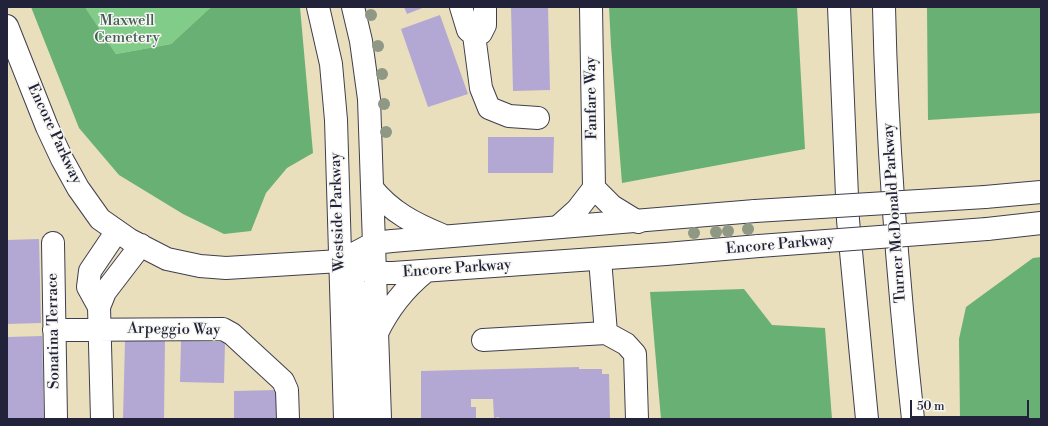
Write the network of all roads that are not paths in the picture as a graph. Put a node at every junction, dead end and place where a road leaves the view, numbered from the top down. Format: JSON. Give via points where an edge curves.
{"nodes":[{"id":1,"x":318,"y":7,"type":"edge"},
{"id":2,"x":353,"y":7,"type":"edge"},
{"id":3,"x":461,"y":7,"type":"edge"},
{"id":4,"x":485,"y":7,"type":"edge"},
{"id":5,"x":591,"y":7,"type":"edge"},
{"id":6,"x":839,"y":7,"type":"edge"},
{"id":7,"x":884,"y":7,"type":"edge"},
{"id":8,"x":7,"y":26,"type":"edge"},
{"id":9,"x":474,"y":35,"type":"junction"},
{"id":10,"x":538,"y":118,"type":"dead end"},
{"id":11,"x":372,"y":188,"type":"junction"},
{"id":12,"x":594,"y":188,"type":"junction"},
{"id":13,"x":1041,"y":192,"type":"edge"},
{"id":14,"x":638,"y":222,"type":"junction"},
{"id":15,"x":1041,"y":223,"type":"edge"},
{"id":16,"x":558,"y":228,"type":"junction"},
{"id":17,"x":117,"y":231,"type":"junction"},
{"id":18,"x":445,"y":236,"type":"junction"},
{"id":19,"x":53,"y":243,"type":"dead end"},
{"id":20,"x":374,"y":243,"type":"junction"},
{"id":21,"x":141,"y":245,"type":"junction"},
{"id":22,"x":600,"y":259,"type":"junction"},
{"id":23,"x":340,"y":261,"type":"junction"},
{"id":24,"x":425,"y":272,"type":"junction"},
{"id":25,"x":375,"y":273,"type":"junction"},
{"id":26,"x":99,"y":308,"type":"junction"},
{"id":27,"x":99,"y":329,"type":"junction"},
{"id":28,"x":54,"y":330,"type":"junction"},
{"id":29,"x":377,"y":333,"type":"junction"},
{"id":30,"x":606,"y":333,"type":"junction"},
{"id":31,"x":483,"y":340,"type":"dead end"},
{"id":32,"x":56,"y":419,"type":"edge"},
{"id":33,"x":102,"y":419,"type":"edge"},
{"id":34,"x":288,"y":419,"type":"edge"},
{"id":35,"x":345,"y":419,"type":"edge"},
{"id":36,"x":362,"y":419,"type":"edge"},
{"id":37,"x":380,"y":419,"type":"edge"},
{"id":38,"x":637,"y":419,"type":"edge"},
{"id":39,"x":867,"y":419,"type":"edge"},
{"id":40,"x":913,"y":419,"type":"edge"}],
"edges":[{"from":1,"to":23,"type":"main road","name":"Westside Parkway","via":[[331,64],[334,92]]},
{"from":2,"to":11,"type":"main road","via":[[361,41],[369,99]]},
{"from":3,"to":9,"type":"main road","via":[[468,30]]},
{"from":4,"to":9,"type":"main road","via":[[485,25],[481,33]]},
{"from":5,"to":12,"type":"main road","name":"Fanfare Way"},
{"from":6,"to":39,"type":"main road","via":[[848,220]]},
{"from":7,"to":40,"type":"main road","name":"Turner McDonald Parkway","via":[[895,234]]},
{"from":8,"to":17,"type":"main road","name":"Encore Parkway","via":[[62,160],[100,219]]},
{"from":9,"to":10,"type":"main road","via":[[481,88],[489,108],[509,116]]},
{"from":11,"to":18,"type":"main road","via":[[402,216]]},
{"from":11,"to":20,"type":"main road"},
{"from":12,"to":14,"type":"main road","via":[[612,206]]},
{"from":12,"to":16,"type":"main road","via":[[578,210]]},
{"from":13,"to":14,"type":"main road","bridge":true,"via":[[755,211]]},
{"from":14,"to":16,"type":"main road"},
{"from":15,"to":22,"type":"main road","name":"Encore Parkway","bridge":true},
{"from":16,"to":18,"type":"main road"},
{"from":17,"to":21,"type":"main road","name":"Encore Parkway"},
{"from":17,"to":26,"type":"main road","via":[[90,271],[88,287]]},
{"from":18,"to":20,"type":"main road"},
{"from":19,"to":28,"type":"main road","name":"Sonatina Terrace"},
{"from":20,"to":23,"type":"main road"},
{"from":20,"to":25,"type":"main road"},
{"from":21,"to":23,"type":"main road","name":"Encore Parkway","via":[[167,259],[200,266],[226,268]]},
{"from":21,"to":26,"type":"main road","via":[[105,292]]},
{"from":22,"to":24,"type":"main road","name":"Encore Parkway"},
{"from":22,"to":30,"type":"main road"},
{"from":23,"to":25,"type":"main road","name":"Encore Parkway"},
{"from":23,"to":35,"type":"main road","name":"Westside Parkway"},
{"from":23,"to":36,"type":"main road","via":[[351,277],[358,298]]},
{"from":24,"to":25,"type":"main road","name":"Encore Parkway"},
{"from":24,"to":29,"type":"main road","via":[[399,297]]},
{"from":25,"to":29,"type":"main road"},
{"from":26,"to":27,"type":"main road"},
{"from":27,"to":28,"type":"main road","name":"Arpeggio Way"},
{"from":27,"to":33,"type":"main road"},
{"from":27,"to":34,"type":"main road","name":"Arpeggio Way","via":[[218,328],[227,331],[282,381],[287,390]]},
{"from":28,"to":32,"type":"main road","name":"Sonatina Terrace"},
{"from":29,"to":37,"type":"main road"},
{"from":30,"to":31,"type":"main road"},
{"from":30,"to":38,"type":"main road","via":[[626,344],[635,354]]}]}
